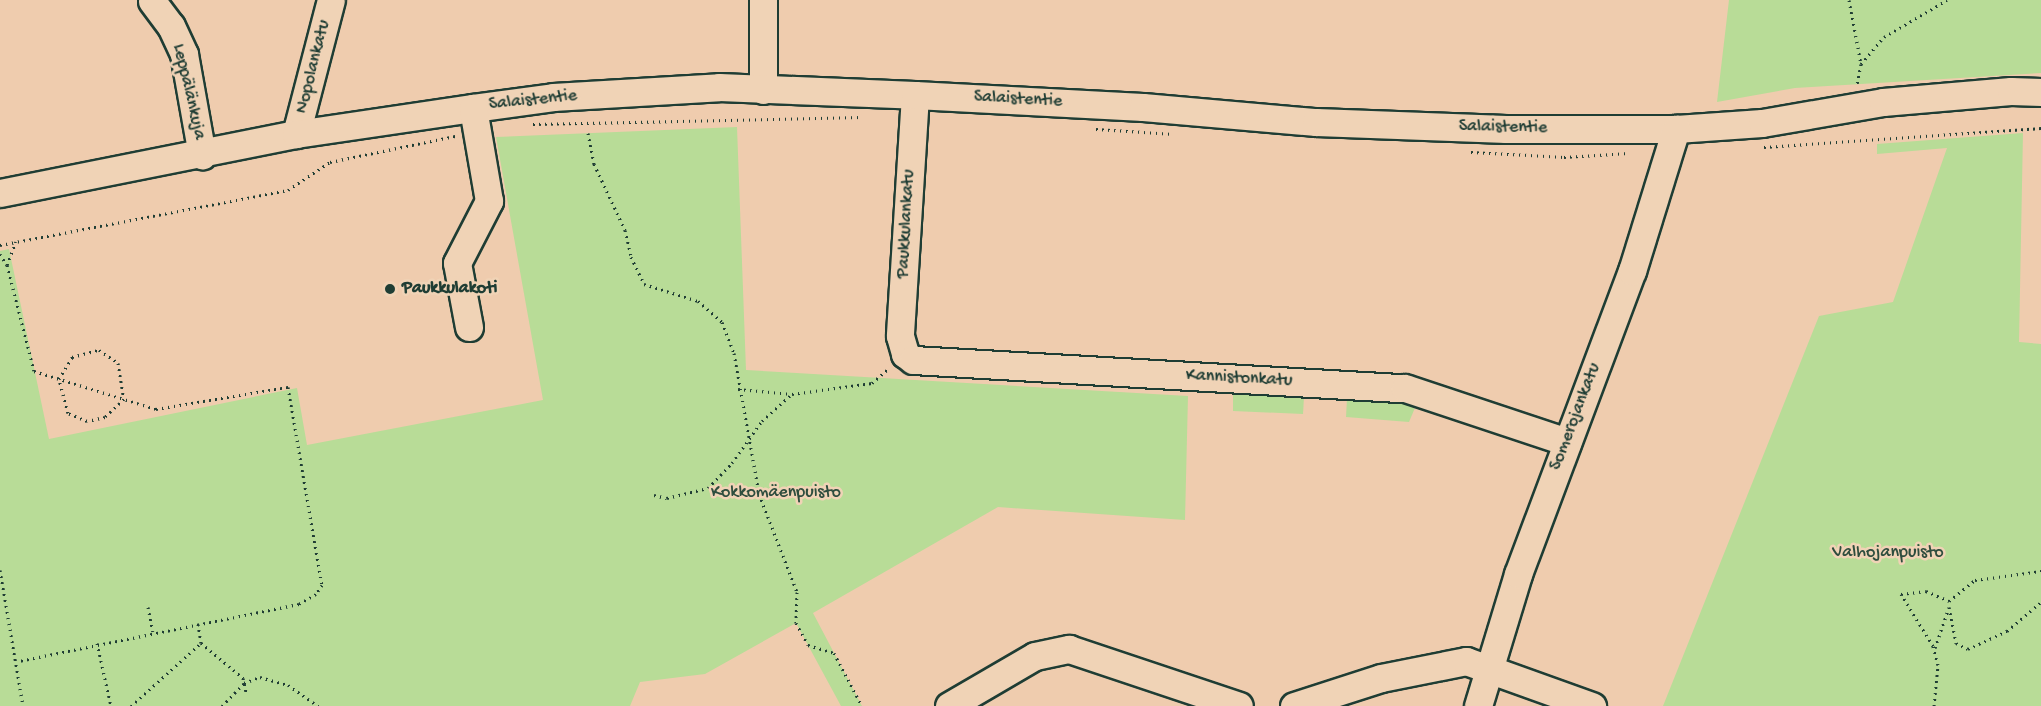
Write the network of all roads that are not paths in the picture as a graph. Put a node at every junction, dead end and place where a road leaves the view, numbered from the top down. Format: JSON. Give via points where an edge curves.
{"nodes":[{"id":1,"x":331,"y":0,"type":"edge"},
{"id":2,"x":763,"y":0,"type":"edge"},
{"id":3,"x":152,"y":1,"type":"edge"},
{"id":4,"x":763,"y":90,"type":"junction"},
{"id":5,"x":2041,"y":92,"type":"edge"},
{"id":6,"x":915,"y":94,"type":"junction"},
{"id":7,"x":475,"y":120,"type":"junction"},
{"id":8,"x":1676,"y":129,"type":"junction"},
{"id":9,"x":296,"y":134,"type":"junction"},
{"id":10,"x":202,"y":155,"type":"junction"},
{"id":11,"x":0,"y":193,"type":"edge"},
{"id":12,"x":469,"y":327,"type":"dead end"},
{"id":13,"x":905,"y":354,"type":"joint"},
{"id":14,"x":1567,"y":442,"type":"junction"},
{"id":15,"x":1487,"y":668,"type":"junction"},
{"id":16,"x":949,"y":706,"type":"edge"},
{"id":17,"x":1239,"y":706,"type":"edge"},
{"id":18,"x":1294,"y":706,"type":"edge"},
{"id":19,"x":1478,"y":706,"type":"edge"},
{"id":20,"x":1592,"y":706,"type":"edge"}],
"edges":[{"from":1,"to":9,"type":"street","name":"Nopolankatu"},
{"from":2,"to":4,"type":"street"},
{"from":3,"to":10,"type":"street","name":"Leppälänkuja","via":[[171,26],[184,54]]},
{"from":4,"to":6,"type":"street","name":"Salaistentie"},
{"from":4,"to":7,"type":"street","name":"Salaistentie","via":[[719,87],[600,94]]},
{"from":5,"to":8,"type":"street","name":"Salaistentie","via":[[2011,91],[1852,107],[1762,123]]},
{"from":6,"to":8,"type":"street","name":"Salaistentie","via":[[1316,122],[1506,129]]},
{"from":6,"to":13,"type":"street","name":"Paukkulankatu","via":[[900,336]]},
{"from":7,"to":9,"type":"street","name":"Salaistentie"},
{"from":7,"to":12,"type":"street","via":[[489,201],[457,263]]},
{"from":8,"to":14,"type":"street","name":"Somerojankatu","via":[[1632,271]]},
{"from":9,"to":10,"type":"street","name":"Salaistentie"},
{"from":10,"to":11,"type":"street","name":"Salaistentie"},
{"from":13,"to":14,"type":"street","name":"Kannistonkatu","via":[[922,363],[1405,388]]},
{"from":14,"to":15,"type":"street","name":"Somerojankatu"},
{"from":15,"to":18,"type":"street","via":[[1466,661],[1392,675]]},
{"from":15,"to":19,"type":"street","name":"Somerojankatu"},
{"from":15,"to":20,"type":"street"},
{"from":16,"to":17,"type":"street","via":[[1035,656],[1069,649]]}]}
